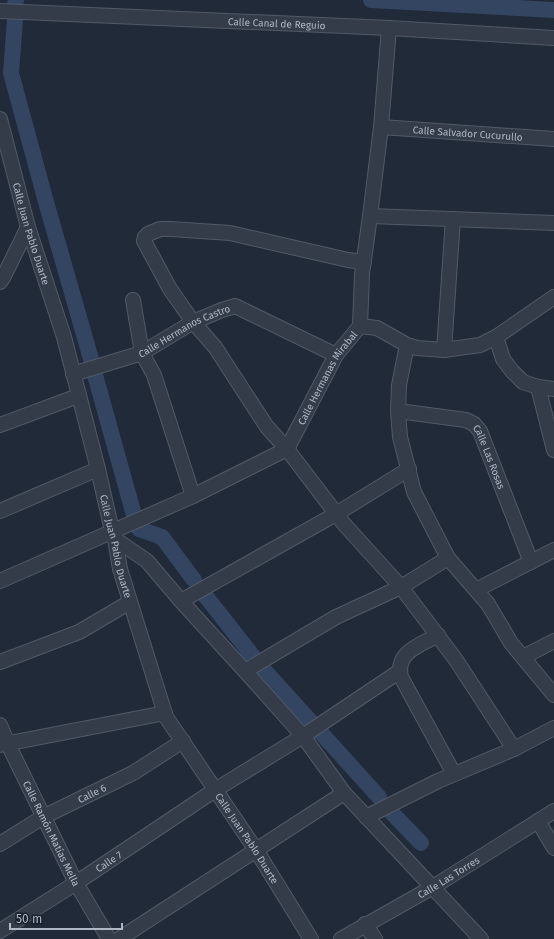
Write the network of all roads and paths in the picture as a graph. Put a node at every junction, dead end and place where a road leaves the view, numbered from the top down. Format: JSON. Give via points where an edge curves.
{"nodes":[{"id":1,"x":0,"y":11,"type":"edge"},
{"id":2,"x":389,"y":28,"type":"junction"},
{"id":3,"x":554,"y":38,"type":"edge"},
{"id":4,"x":0,"y":119,"type":"edge"},
{"id":5,"x":381,"y":127,"type":"junction"},
{"id":6,"x":554,"y":139,"type":"edge"},
{"id":7,"x":370,"y":216,"type":"junction"},
{"id":8,"x":452,"y":219,"type":"junction"},
{"id":9,"x":554,"y":224,"type":"edge"},
{"id":10,"x":28,"y":227,"type":"junction"},
{"id":11,"x":364,"y":262,"type":"junction"},
{"id":12,"x":0,"y":282,"type":"edge"},
{"id":13,"x":554,"y":297,"type":"edge"},
{"id":14,"x":133,"y":300,"type":"dead end"},
{"id":15,"x":193,"y":322,"type":"junction"},
{"id":16,"x":360,"y":326,"type":"junction"},
{"id":17,"x":496,"y":337,"type":"junction"},
{"id":18,"x":407,"y":345,"type":"junction"},
{"id":19,"x":444,"y":350,"type":"junction"},
{"id":20,"x":142,"y":353,"type":"junction"},
{"id":21,"x":336,"y":355,"type":"junction"},
{"id":22,"x":72,"y":374,"type":"junction"},
{"id":23,"x":538,"y":387,"type":"junction"},
{"id":24,"x":554,"y":389,"type":"edge"},
{"id":25,"x":78,"y":396,"type":"junction"},
{"id":26,"x":398,"y":411,"type":"junction"},
{"id":27,"x":0,"y":425,"type":"edge"},
{"id":28,"x":287,"y":449,"type":"junction"},
{"id":29,"x":554,"y":450,"type":"edge"},
{"id":30,"x":98,"y":469,"type":"junction"},
{"id":31,"x":408,"y":469,"type":"junction"},
{"id":32,"x":193,"y":496,"type":"junction"},
{"id":33,"x":0,"y":511,"type":"edge"},
{"id":34,"x":336,"y":514,"type":"junction"},
{"id":35,"x":113,"y":535,"type":"junction"},
{"id":36,"x":554,"y":550,"type":"edge"},
{"id":37,"x":448,"y":558,"type":"junction"},
{"id":38,"x":531,"y":562,"type":"junction"},
{"id":39,"x":0,"y":581,"type":"edge"},
{"id":40,"x":401,"y":587,"type":"junction"},
{"id":41,"x":476,"y":590,"type":"junction"},
{"id":42,"x":181,"y":601,"type":"junction"},
{"id":43,"x":130,"y":602,"type":"junction"},
{"id":44,"x":438,"y":635,"type":"junction"},
{"id":45,"x":554,"y":641,"type":"edge"},
{"id":46,"x":523,"y":658,"type":"junction"},
{"id":47,"x":0,"y":662,"type":"edge"},
{"id":48,"x":245,"y":671,"type":"junction"},
{"id":49,"x":400,"y":671,"type":"junction"},
{"id":50,"x":554,"y":695,"type":"edge"},
{"id":51,"x":165,"y":713,"type":"junction"},
{"id":52,"x":0,"y":725,"type":"edge"},
{"id":53,"x":554,"y":728,"type":"edge"},
{"id":54,"x":303,"y":736,"type":"junction"},
{"id":55,"x":183,"y":741,"type":"junction"},
{"id":56,"x":4,"y":745,"type":"edge"},
{"id":57,"x":514,"y":749,"type":"junction"},
{"id":58,"x":454,"y":774,"type":"junction"},
{"id":59,"x":215,"y":790,"type":"junction"},
{"id":60,"x":344,"y":793,"type":"junction"},
{"id":61,"x":554,"y":811,"type":"edge"},
{"id":62,"x":43,"y":817,"type":"junction"},
{"id":63,"x":366,"y":817,"type":"junction"},
{"id":64,"x":538,"y":821,"type":"junction"},
{"id":65,"x":0,"y":844,"type":"edge"},
{"id":66,"x":554,"y":848,"type":"edge"},
{"id":67,"x":256,"y":850,"type":"junction"},
{"id":68,"x":76,"y":883,"type":"junction"},
{"id":69,"x":433,"y":887,"type":"junction"},
{"id":70,"x":365,"y":924,"type":"junction"},
{"id":71,"x":0,"y":932,"type":"edge"},
{"id":72,"x":109,"y":939,"type":"edge"},
{"id":73,"x":119,"y":939,"type":"edge"},
{"id":74,"x":311,"y":939,"type":"edge"},
{"id":75,"x":341,"y":939,"type":"edge"},
{"id":76,"x":375,"y":939,"type":"edge"},
{"id":77,"x":481,"y":939,"type":"edge"}],
"edges":[{"from":1,"to":2,"type":"street","name":"Calle Canal de Reguio"},
{"from":2,"to":3,"type":"street","name":"Calle Canal de Reguio"},
{"from":2,"to":5,"type":"street"},
{"from":4,"to":10,"type":"street","name":"Calle Juan Pablo Duarte"},
{"from":5,"to":6,"type":"street","name":"Calle Salvador Cucurullo"},
{"from":5,"to":7,"type":"street"},
{"from":7,"to":8,"type":"street"},
{"from":7,"to":11,"type":"street"},
{"from":8,"to":9,"type":"street"},
{"from":8,"to":19,"type":"street"},
{"from":10,"to":12,"type":"street"},
{"from":10,"to":22,"type":"street","name":"Calle Juan Pablo Duarte","via":[[64,337]]},
{"from":11,"to":15,"type":"street","via":[[230,233],[171,229],[152,232],[144,241],[170,289]]},
{"from":11,"to":16,"type":"street"},
{"from":13,"to":17,"type":"street","name":"Calle Hermanas Mirabal"},
{"from":14,"to":20,"type":"street"},
{"from":15,"to":20,"type":"street","name":"Calle Hermanos Castro"},
{"from":15,"to":21,"type":"street","name":"Calle Hermanos Castro","via":[[235,306]]},
{"from":15,"to":28,"type":"street","via":[[215,347],[268,427]]},
{"from":16,"to":18,"type":"street","name":"Calle Hermanas Mirabal","via":[[377,328]]},
{"from":16,"to":21,"type":"street","name":"Calle Hermanas Mirabal"},
{"from":17,"to":19,"type":"street","name":"Calle Hermanas Mirabal","via":[[480,345]]},
{"from":17,"to":23,"type":"street","via":[[503,359],[512,371],[523,382]]},
{"from":18,"to":19,"type":"street","name":"Calle Hermanas Mirabal"},
{"from":18,"to":26,"type":"street","via":[[399,386]]},
{"from":20,"to":22,"type":"street","name":"Calle Hermanos Castro"},
{"from":20,"to":32,"type":"street","via":[[154,375]]},
{"from":21,"to":28,"type":"street","name":"Calle Hermanas Mirabal"},
{"from":22,"to":25,"type":"street","name":"Calle Juan Pablo Duarte"},
{"from":23,"to":24,"type":"street"},
{"from":23,"to":29,"type":"street"},
{"from":25,"to":27,"type":"street"},
{"from":25,"to":30,"type":"street","name":"Calle Juan Pablo Duarte"},
{"from":26,"to":31,"type":"street","via":[[400,437]]},
{"from":26,"to":38,"type":"street","name":"Calle Las Rosas","via":[[466,420],[474,424],[480,431]]},
{"from":28,"to":32,"type":"street"},
{"from":28,"to":34,"type":"street"},
{"from":30,"to":33,"type":"street"},
{"from":30,"to":35,"type":"street","name":"Calle Juan Pablo Duarte"},
{"from":31,"to":34,"type":"street"},
{"from":31,"to":37,"type":"street","via":[[414,492]]},
{"from":32,"to":35,"type":"street"},
{"from":34,"to":40,"type":"street"},
{"from":34,"to":42,"type":"street"},
{"from":35,"to":39,"type":"street"},
{"from":35,"to":42,"type":"street","via":[[147,561]]},
{"from":35,"to":43,"type":"street","name":"Calle Juan Pablo Duarte"},
{"from":36,"to":38,"type":"street"},
{"from":37,"to":40,"type":"street"},
{"from":37,"to":41,"type":"street"},
{"from":38,"to":41,"type":"street"},
{"from":40,"to":44,"type":"street"},
{"from":40,"to":48,"type":"street","via":[[336,616]]},
{"from":41,"to":46,"type":"street"},
{"from":42,"to":48,"type":"street"},
{"from":43,"to":47,"type":"street","via":[[79,632]]},
{"from":43,"to":51,"type":"street","name":"Calle Juan Pablo Duarte"},
{"from":44,"to":49,"type":"street","via":[[405,654]]},
{"from":44,"to":57,"type":"street"},
{"from":45,"to":46,"type":"street"},
{"from":46,"to":50,"type":"street"},
{"from":48,"to":54,"type":"street"},
{"from":49,"to":54,"type":"street","name":"Calle 7"},
{"from":49,"to":58,"type":"street"},
{"from":51,"to":55,"type":"street","name":"Calle Juan Pablo Duarte"},
{"from":51,"to":56,"type":"street"},
{"from":52,"to":56,"type":"street","name":"Calle Ramón Matías Mella"},
{"from":53,"to":57,"type":"street"},
{"from":54,"to":59,"type":"street","name":"Calle 7"},
{"from":54,"to":60,"type":"street"},
{"from":55,"to":59,"type":"street","name":"Calle Juan Pablo Duarte"},
{"from":55,"to":62,"type":"street","name":"Calle 6","via":[[133,773]]},
{"from":56,"to":62,"type":"street","name":"Calle Ramón Matías Mella"},
{"from":57,"to":58,"type":"street"},
{"from":58,"to":63,"type":"street"},
{"from":59,"to":67,"type":"street","name":"Calle Juan Pablo Duarte"},
{"from":59,"to":68,"type":"street","name":"Calle 7"},
{"from":60,"to":63,"type":"street"},
{"from":60,"to":67,"type":"street"},
{"from":61,"to":64,"type":"street","name":"Calle Las Torres"},
{"from":62,"to":65,"type":"street","name":"Calle 6"},
{"from":62,"to":68,"type":"street","name":"Calle Ramón Matías Mella"},
{"from":63,"to":69,"type":"street"},
{"from":64,"to":66,"type":"street"},
{"from":64,"to":69,"type":"street","name":"Calle Las Torres"},
{"from":67,"to":73,"type":"street"},
{"from":67,"to":74,"type":"street","name":"Calle Juan Pablo Duarte"},
{"from":68,"to":71,"type":"street","name":"Calle 7"},
{"from":68,"to":72,"type":"street","name":"Calle Ramón Matías Mella"},
{"from":69,"to":70,"type":"street","name":"Calle Las Torres"},
{"from":69,"to":77,"type":"street"},
{"from":70,"to":75,"type":"street","name":"Calle Las Torres"},
{"from":70,"to":76,"type":"street"}]}
